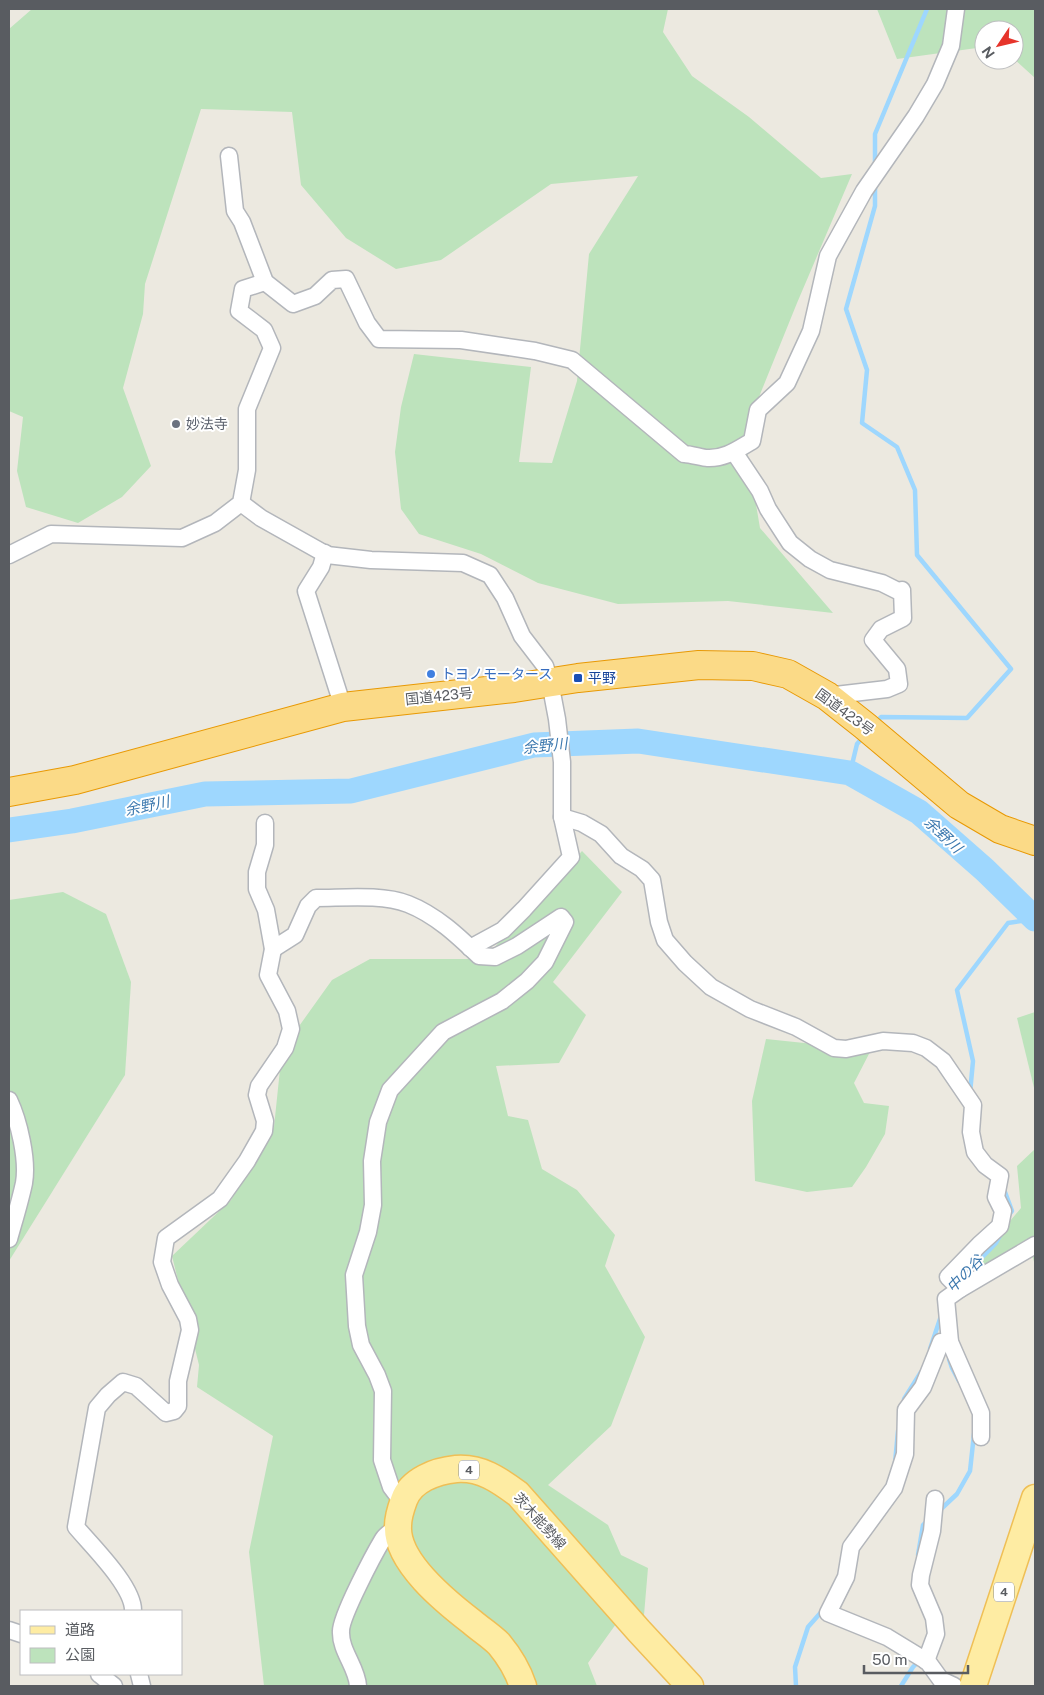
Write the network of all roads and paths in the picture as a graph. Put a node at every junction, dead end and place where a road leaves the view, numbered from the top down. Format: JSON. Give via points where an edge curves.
{"nodes":[{"id":1,"x":956,"y":9,"type":"edge"},
{"id":2,"x":229,"y":156,"type":"dead end"},
{"id":3,"x":265,"y":282,"type":"junction"},
{"id":4,"x":734,"y":452,"type":"junction"},
{"id":5,"x":241,"y":503,"type":"junction"},
{"id":6,"x":325,"y":554,"type":"junction"},
{"id":7,"x":9,"y":555,"type":"edge"},
{"id":8,"x":550,"y":682,"type":"junction"},
{"id":9,"x":827,"y":696,"type":"junction"},
{"id":10,"x":343,"y":707,"type":"junction"},
{"id":11,"x":9,"y":792,"type":"edge"},
{"id":12,"x":562,"y":817,"type":"junction"},
{"id":13,"x":265,"y":823,"type":"dead end"},
{"id":14,"x":1035,"y":841,"type":"edge"},
{"id":15,"x":470,"y":948,"type":"junction"},
{"id":16,"x":273,"y":949,"type":"junction"},
{"id":17,"x":9,"y":1100,"type":"edge"},
{"id":18,"x":9,"y":1239,"type":"edge"},
{"id":19,"x":1035,"y":1246,"type":"edge"},
{"id":20,"x":960,"y":1289,"type":"junction"},
{"id":21,"x":950,"y":1342,"type":"junction"},
{"id":22,"x":981,"y":1437,"type":"dead end"},
{"id":23,"x":1035,"y":1498,"type":"edge"},
{"id":24,"x":935,"y":1499,"type":"dead end"},
{"id":25,"x":400,"y":1515,"type":"junction"},
{"id":26,"x":133,"y":1610,"type":"edge"},
{"id":27,"x":926,"y":1661,"type":"junction"},
{"id":28,"x":100,"y":1675,"type":"edge"},
{"id":29,"x":114,"y":1686,"type":"edge"},
{"id":30,"x":358,"y":1686,"type":"edge"},
{"id":31,"x":523,"y":1686,"type":"edge"},
{"id":32,"x":690,"y":1686,"type":"edge"},
{"id":33,"x":954,"y":1686,"type":"edge"},
{"id":34,"x":973,"y":1686,"type":"edge"}],
"edges":[{"from":1,"to":4,"type":"street","via":[[951,46],[935,84],[864,191],[828,256],[811,331],[787,383],[758,410],[752,441]]},
{"from":2,"to":3,"type":"street","via":[[235,211]]},
{"from":3,"to":4,"type":"street","via":[[293,304],[315,296],[332,280],[346,279],[367,323],[379,339],[461,340],[572,360],[684,454],[706,459]]},
{"from":3,"to":5,"type":"street","via":[[243,289],[239,311],[264,330],[272,348],[247,408],[247,470]]},
{"from":4,"to":9,"type":"street","via":[[790,543],[830,570],[902,590],[903,618],[881,629],[873,640],[896,669],[899,684],[887,689]]},
{"from":5,"to":6,"type":"street"},
{"from":5,"to":7,"type":"street","via":[[214,523],[182,538],[51,534]]},
{"from":6,"to":8,"type":"street","via":[[371,560],[462,563],[490,575],[505,598],[522,636],[545,666]]},
{"from":6,"to":10,"type":"street","via":[[306,591]]},
{"from":8,"to":9,"type":"highway","name":"国道423号","via":[[699,665],[753,666],[788,674]]},
{"from":8,"to":10,"type":"highway","name":"国道423号"},
{"from":8,"to":12,"type":"street","via":[[562,762]]},
{"from":9,"to":14,"type":"highway","name":"国道423号","via":[[960,805],[1000,829]]},
{"from":10,"to":11,"type":"highway","name":"国道423号","via":[[75,780]]},
{"from":12,"to":15,"type":"street","via":[[571,857],[503,930]]},
{"from":12,"to":20,"type":"street","via":[[601,834],[621,856],[642,869],[652,880],[665,940],[711,987],[834,1048],[846,1049],[883,1041],[913,1042],[943,1061],[973,1105],[974,1152],[985,1166],[1000,1176],[996,1197],[1003,1211],[1000,1226],[948,1278]]},
{"from":13,"to":16,"type":"street","via":[[265,845],[257,872],[257,889],[266,910]]},
{"from":15,"to":16,"type":"street","via":[[442,922],[408,904],[389,899],[316,898],[308,906],[295,935]]},
{"from":15,"to":25,"type":"street","via":[[479,956],[495,957],[561,916],[565,922],[546,962],[527,981],[502,1001],[443,1032],[390,1090],[378,1122],[372,1161],[373,1205],[354,1275],[361,1345],[383,1391],[382,1460]]},
{"from":16,"to":26,"type":"street","via":[[268,975],[288,1011],[291,1029],[285,1048],[259,1086],[257,1095],[265,1121],[264,1131],[220,1199],[166,1238],[162,1262],[190,1330],[178,1381],[178,1406],[166,1413],[136,1386],[123,1382],[97,1408],[76,1527],[123,1582]]},
{"from":17,"to":18,"type":"street","via":[[25,1161],[24,1182]]},
{"from":19,"to":20,"type":"street"},
{"from":20,"to":21,"type":"street","via":[[946,1299]]},
{"from":21,"to":22,"type":"street","via":[[981,1413]]},
{"from":21,"to":27,"type":"street","via":[[941,1342],[923,1387],[906,1410],[905,1454],[894,1488],[851,1547],[846,1577],[828,1613],[887,1637]]},
{"from":23,"to":34,"type":"main road","number":"4"},
{"from":24,"to":27,"type":"street","via":[[920,1586],[934,1618],[936,1634]]},
{"from":25,"to":30,"type":"street","via":[[384,1538],[348,1608],[341,1631]]},
{"from":25,"to":31,"type":"main road","via":[[400,1543],[415,1570],[451,1606],[498,1643],[519,1673]]},
{"from":25,"to":32,"type":"main road","name":"茨木能勢線","number":"4","via":[[406,1494],[420,1480],[438,1472],[458,1469],[481,1471],[500,1480],[518,1494]]},
{"from":27,"to":33,"type":"street","via":[[941,1680]]},
{"from":28,"to":29,"type":"street"}]}
